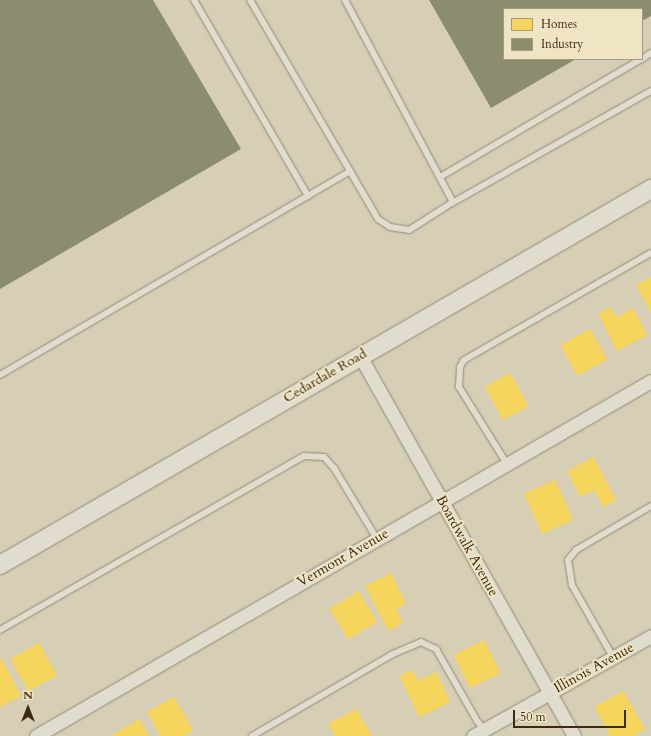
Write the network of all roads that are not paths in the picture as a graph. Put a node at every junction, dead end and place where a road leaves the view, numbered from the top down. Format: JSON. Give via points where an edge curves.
{"nodes":[{"id":1,"x":194,"y":0,"type":"edge"},
{"id":2,"x":250,"y":0,"type":"edge"},
{"id":3,"x":345,"y":0,"type":"edge"},
{"id":4,"x":640,"y":60,"type":"edge"},
{"id":5,"x":651,"y":91,"type":"edge"},
{"id":6,"x":350,"y":171,"type":"junction"},
{"id":7,"x":440,"y":177,"type":"junction"},
{"id":8,"x":651,"y":189,"type":"edge"},
{"id":9,"x":308,"y":196,"type":"junction"},
{"id":10,"x":452,"y":203,"type":"junction"},
{"id":11,"x":651,"y":253,"type":"edge"},
{"id":12,"x":360,"y":356,"type":"junction"},
{"id":13,"x":0,"y":375,"type":"edge"},
{"id":14,"x":651,"y":381,"type":"edge"},
{"id":15,"x":507,"y":464,"type":"junction"},
{"id":16,"x":442,"y":501,"type":"junction"},
{"id":17,"x":651,"y":506,"type":"edge"},
{"id":18,"x":377,"y":539,"type":"junction"},
{"id":19,"x":0,"y":565,"type":"edge"},
{"id":20,"x":0,"y":630,"type":"edge"},
{"id":21,"x":651,"y":636,"type":"edge"},
{"id":22,"x":613,"y":657,"type":"junction"},
{"id":23,"x":549,"y":693,"type":"junction"},
{"id":24,"x":479,"y":733,"type":"edge"},
{"id":25,"x":36,"y":736,"type":"edge"},
{"id":26,"x":252,"y":736,"type":"edge"},
{"id":27,"x":574,"y":736,"type":"edge"}],
"edges":[{"from":1,"to":9,"type":"lane"},
{"from":2,"to":6,"type":"lane"},
{"from":3,"to":7,"type":"lane"},
{"from":4,"to":7,"type":"lane"},
{"from":5,"to":10,"type":"lane"},
{"from":6,"to":9,"type":"lane"},
{"from":6,"to":10,"type":"lane","via":[[378,219],[390,227],[409,230]]},
{"from":7,"to":10,"type":"lane"},
{"from":8,"to":12,"type":"street","name":"Cedardale Road"},
{"from":9,"to":13,"type":"lane"},
{"from":11,"to":15,"type":"lane","via":[[464,360],[460,367],[459,387]]},
{"from":12,"to":16,"type":"street","name":"Boardwalk Avenue"},
{"from":12,"to":19,"type":"street","name":"Cedardale Road"},
{"from":14,"to":15,"type":"street","name":"Vermont Avenue"},
{"from":15,"to":16,"type":"street","name":"Vermont Avenue"},
{"from":16,"to":18,"type":"street","name":"Vermont Avenue"},
{"from":16,"to":23,"type":"street","name":"Boardwalk Avenue"},
{"from":17,"to":22,"type":"lane","via":[[576,550],[568,560],[572,585]]},
{"from":18,"to":20,"type":"lane","via":[[334,468],[324,458],[304,456]]},
{"from":18,"to":25,"type":"street","name":"Vermont Avenue"},
{"from":21,"to":22,"type":"street","name":"Illinois Avenue"},
{"from":22,"to":23,"type":"street","name":"Illinois Avenue"},
{"from":23,"to":24,"type":"street","name":"Illinois Avenue"},
{"from":23,"to":27,"type":"street","name":"Boardwalk Avenue"},
{"from":24,"to":26,"type":"lane","via":[[477,721],[436,650],[421,642],[394,654]]}]}
